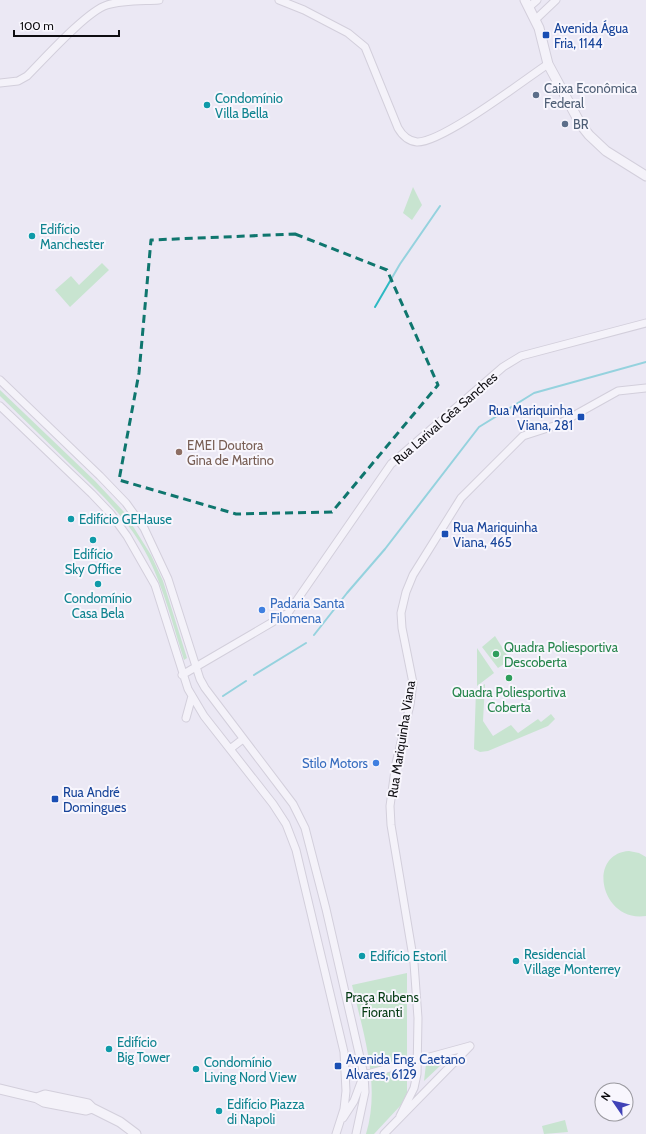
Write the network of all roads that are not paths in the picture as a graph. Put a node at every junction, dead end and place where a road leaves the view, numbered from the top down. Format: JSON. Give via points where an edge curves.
{"nodes":[{"id":1,"x":159,"y":0,"type":"edge"},
{"id":2,"x":279,"y":0,"type":"edge"},
{"id":3,"x":537,"y":0,"type":"edge"},
{"id":4,"x":556,"y":0,"type":"edge"},
{"id":5,"x":527,"y":3,"type":"edge"},
{"id":6,"x":536,"y":19,"type":"junction"},
{"id":7,"x":548,"y":64,"type":"junction"},
{"id":8,"x":0,"y":83,"type":"edge"},
{"id":9,"x":646,"y":176,"type":"edge"},
{"id":10,"x":646,"y":323,"type":"edge"},
{"id":11,"x":0,"y":380,"type":"edge"},
{"id":12,"x":646,"y":388,"type":"edge"},
{"id":13,"x":0,"y":406,"type":"edge"},
{"id":14,"x":196,"y":667,"type":"junction"},
{"id":15,"x":182,"y":675,"type":"junction"},
{"id":16,"x":192,"y":696,"type":"junction"},
{"id":17,"x":186,"y":718,"type":"dead end"},
{"id":18,"x":243,"y":739,"type":"junction"},
{"id":19,"x":230,"y":750,"type":"junction"},
{"id":20,"x":418,"y":1059,"type":"junction"},
{"id":21,"x":364,"y":1075,"type":"junction"},
{"id":22,"x":0,"y":1089,"type":"edge"},
{"id":23,"x":400,"y":1116,"type":"junction"},
{"id":24,"x":340,"y":1123,"type":"junction"},
{"id":25,"x":359,"y":1123,"type":"junction"},
{"id":26,"x":136,"y":1134,"type":"edge"},
{"id":27,"x":336,"y":1134,"type":"edge"},
{"id":28,"x":356,"y":1134,"type":"edge"},
{"id":29,"x":360,"y":1134,"type":"edge"},
{"id":30,"x":384,"y":1134,"type":"edge"}],
"edges":[{"from":1,"to":8,"type":"street","via":[[122,2],[99,8],[27,76],[18,81]]},
{"from":2,"to":7,"type":"street","via":[[348,33],[365,47],[398,128],[405,137],[417,142],[440,136]]},
{"from":3,"to":5,"type":"street"},
{"from":4,"to":6,"type":"street"},
{"from":5,"to":6,"type":"main road"},
{"from":6,"to":7,"type":"main road"},
{"from":7,"to":9,"type":"main road","via":[[574,115],[589,135],[616,159]]},
{"from":10,"to":14,"type":"street","name":"Rua Larival Gêa Sanches","via":[[521,356],[503,368],[391,464],[288,613]]},
{"from":11,"to":14,"type":"street","via":[[100,476],[136,517],[163,567]]},
{"from":12,"to":20,"type":"street","name":"Rua Mariquinha Viana","via":[[618,391],[557,425],[523,436],[459,501],[413,575],[406,592],[401,620],[413,683],[397,753],[390,806],[414,963]]},
{"from":13,"to":15,"type":"street","via":[[92,494],[127,536],[155,585]]},
{"from":14,"to":15,"type":"street"},
{"from":14,"to":18,"type":"street","via":[[211,698]]},
{"from":15,"to":16,"type":"street"},
{"from":16,"to":17,"type":"street"},
{"from":16,"to":19,"type":"street"},
{"from":18,"to":19,"type":"street"},
{"from":18,"to":21,"type":"street","via":[[293,804],[305,828],[330,923]]},
{"from":19,"to":24,"type":"street","via":[[273,804],[288,828],[296,850],[344,1052],[347,1083]]},
{"from":20,"to":21,"type":"street"},
{"from":20,"to":23,"type":"street","name":"Rua Mariquinha Viana","via":[[414,1088]]},
{"from":20,"to":23,"type":"street","name":"Rua Mariquinha Viana","via":[[470,1046]]},
{"from":21,"to":24,"type":"street","via":[[352,1105]]},
{"from":21,"to":25,"type":"street","via":[[365,1092]]},
{"from":22,"to":26,"type":"main road","via":[[37,1098],[45,1095],[88,1104]]},
{"from":23,"to":30,"type":"street","name":"Rua Mariquinha Viana"},
{"from":24,"to":27,"type":"street"},
{"from":25,"to":28,"type":"street"},
{"from":25,"to":29,"type":"street"}]}
